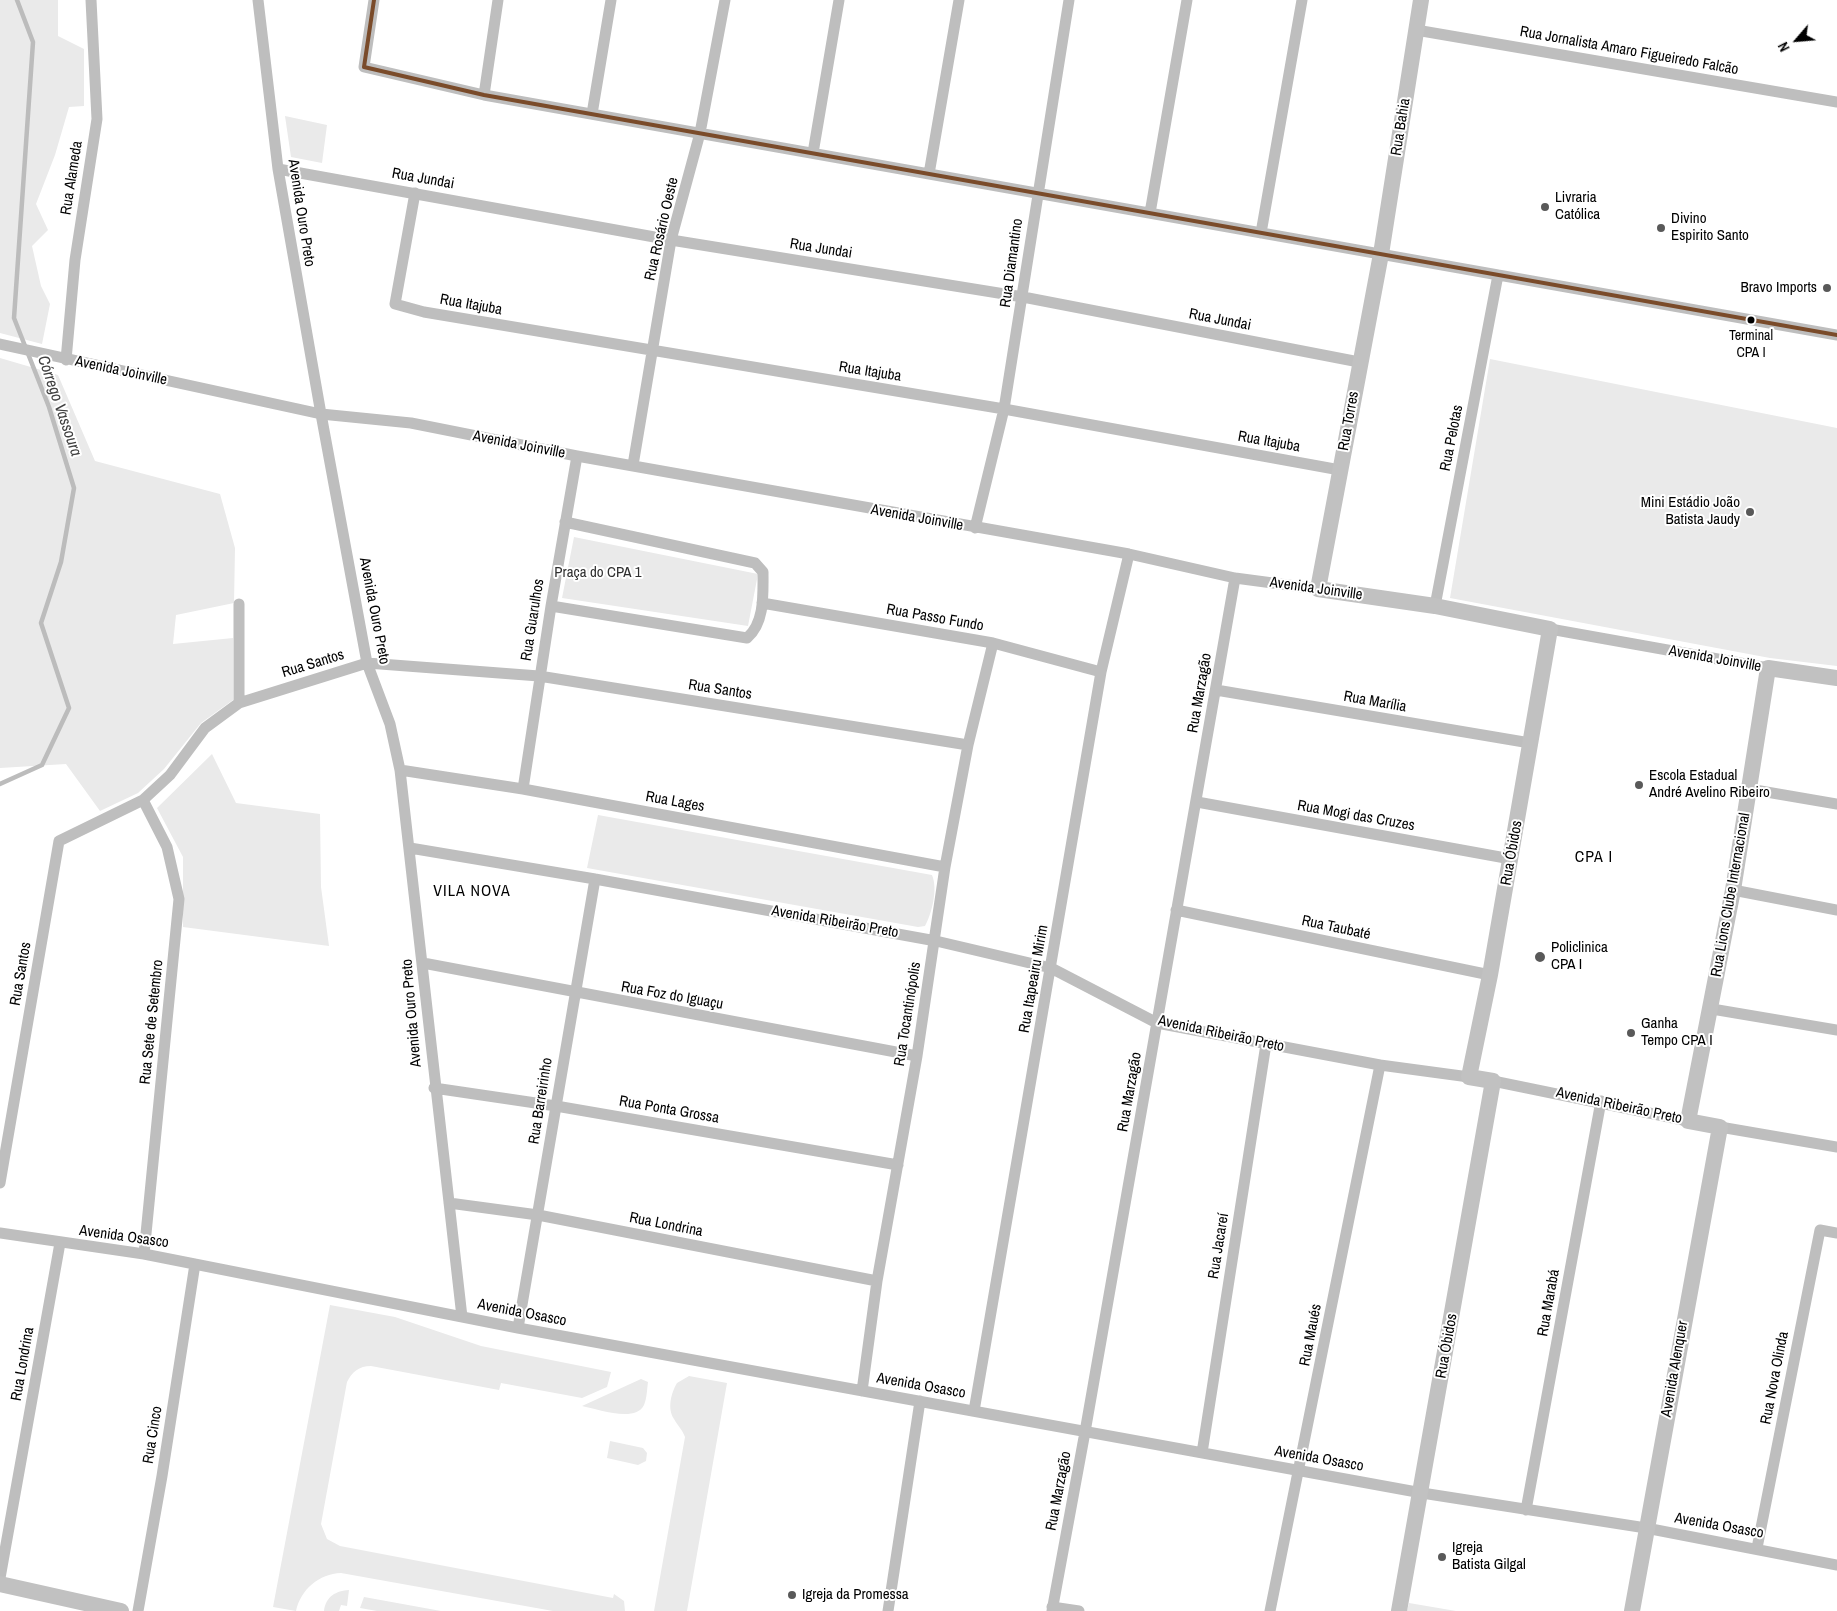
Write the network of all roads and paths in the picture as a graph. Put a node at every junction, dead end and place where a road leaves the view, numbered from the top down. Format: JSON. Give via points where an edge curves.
{"nodes":[{"id":1,"x":91,"y":0,"type":"edge"},
{"id":2,"x":258,"y":0,"type":"edge"},
{"id":3,"x":374,"y":0,"type":"edge"},
{"id":4,"x":498,"y":0,"type":"edge"},
{"id":5,"x":611,"y":0,"type":"edge"},
{"id":6,"x":725,"y":0,"type":"edge"},
{"id":7,"x":839,"y":0,"type":"edge"},
{"id":8,"x":959,"y":0,"type":"edge"},
{"id":9,"x":1069,"y":0,"type":"edge"},
{"id":10,"x":1187,"y":0,"type":"edge"},
{"id":11,"x":1302,"y":0,"type":"edge"},
{"id":12,"x":1421,"y":0,"type":"edge"},
{"id":13,"x":1416,"y":30,"type":"junction"},
{"id":14,"x":484,"y":95,"type":"junction"},
{"id":15,"x":1837,"y":102,"type":"edge"},
{"id":16,"x":592,"y":114,"type":"junction"},
{"id":17,"x":700,"y":133,"type":"junction"},
{"id":18,"x":813,"y":153,"type":"junction"},
{"id":19,"x":278,"y":169,"type":"junction"},
{"id":20,"x":929,"y":174,"type":"junction"},
{"id":21,"x":415,"y":193,"type":"junction"},
{"id":22,"x":1038,"y":193,"type":"junction"},
{"id":23,"x":1150,"y":213,"type":"junction"},
{"id":24,"x":1261,"y":233,"type":"junction"},
{"id":25,"x":671,"y":240,"type":"junction"},
{"id":26,"x":1381,"y":254,"type":"junction"},
{"id":27,"x":1498,"y":275,"type":"junction"},
{"id":28,"x":1023,"y":297,"type":"junction"},
{"id":29,"x":1837,"y":335,"type":"edge"},
{"id":30,"x":0,"y":344,"type":"edge"},
{"id":31,"x":653,"y":351,"type":"junction"},
{"id":32,"x":66,"y":360,"type":"junction"},
{"id":33,"x":1359,"y":362,"type":"junction"},
{"id":34,"x":1004,"y":409,"type":"junction"},
{"id":35,"x":321,"y":414,"type":"junction"},
{"id":36,"x":577,"y":456,"type":"junction"},
{"id":37,"x":632,"y":465,"type":"junction"},
{"id":38,"x":1340,"y":470,"type":"junction"},
{"id":39,"x":565,"y":522,"type":"junction"},
{"id":40,"x":975,"y":528,"type":"junction"},
{"id":41,"x":1129,"y":554,"type":"junction"},
{"id":42,"x":1234,"y":578,"type":"junction"},
{"id":43,"x":1318,"y":589,"type":"junction"},
{"id":44,"x":762,"y":603,"type":"junction"},
{"id":45,"x":239,"y":604,"type":"dead end"},
{"id":46,"x":551,"y":606,"type":"junction"},
{"id":47,"x":1435,"y":606,"type":"junction"},
{"id":48,"x":1550,"y":628,"type":"junction"},
{"id":49,"x":993,"y":643,"type":"junction"},
{"id":50,"x":367,"y":663,"type":"junction"},
{"id":51,"x":1768,"y":668,"type":"junction"},
{"id":52,"x":1101,"y":672,"type":"junction"},
{"id":53,"x":539,"y":676,"type":"junction"},
{"id":54,"x":1837,"y":678,"type":"edge"},
{"id":55,"x":1216,"y":690,"type":"junction"},
{"id":56,"x":238,"y":703,"type":"junction"},
{"id":57,"x":1530,"y":743,"type":"junction"},
{"id":58,"x":968,"y":745,"type":"junction"},
{"id":59,"x":400,"y":770,"type":"junction"},
{"id":60,"x":522,"y":789,"type":"junction"},
{"id":61,"x":1749,"y":789,"type":"junction"},
{"id":62,"x":143,"y":800,"type":"junction"},
{"id":63,"x":1196,"y":802,"type":"junction"},
{"id":64,"x":1837,"y":804,"type":"edge"},
{"id":65,"x":410,"y":848,"type":"junction"},
{"id":66,"x":1511,"y":859,"type":"junction"},
{"id":67,"x":945,"y":867,"type":"junction"},
{"id":68,"x":595,"y":879,"type":"junction"},
{"id":69,"x":1733,"y":890,"type":"junction"},
{"id":70,"x":1176,"y":910,"type":"junction"},
{"id":71,"x":1837,"y":910,"type":"edge"},
{"id":72,"x":936,"y":941,"type":"junction"},
{"id":73,"x":423,"y":963,"type":"junction"},
{"id":74,"x":1052,"y":968,"type":"junction"},
{"id":75,"x":1490,"y":975,"type":"junction"},
{"id":76,"x":574,"y":993,"type":"junction"},
{"id":77,"x":1712,"y":1009,"type":"junction"},
{"id":78,"x":1157,"y":1023,"type":"junction"},
{"id":79,"x":1837,"y":1030,"type":"edge"},
{"id":80,"x":1266,"y":1044,"type":"junction"},
{"id":81,"x":917,"y":1056,"type":"junction"},
{"id":82,"x":1380,"y":1065,"type":"junction"},
{"id":83,"x":1470,"y":1077,"type":"junction"},
{"id":84,"x":1493,"y":1081,"type":"junction"},
{"id":85,"x":434,"y":1088,"type":"junction"},
{"id":86,"x":1601,"y":1101,"type":"junction"},
{"id":87,"x":556,"y":1106,"type":"junction"},
{"id":88,"x":1688,"y":1121,"type":"junction"},
{"id":89,"x":1720,"y":1127,"type":"junction"},
{"id":90,"x":1837,"y":1147,"type":"edge"},
{"id":91,"x":898,"y":1166,"type":"junction"},
{"id":92,"x":0,"y":1182,"type":"edge"},
{"id":93,"x":449,"y":1203,"type":"junction"},
{"id":94,"x":538,"y":1215,"type":"junction"},
{"id":95,"x":0,"y":1233,"type":"edge"},
{"id":96,"x":1837,"y":1233,"type":"edge"},
{"id":97,"x":60,"y":1244,"type":"junction"},
{"id":98,"x":144,"y":1254,"type":"junction"},
{"id":99,"x":195,"y":1264,"type":"junction"},
{"id":100,"x":877,"y":1282,"type":"junction"},
{"id":101,"x":462,"y":1318,"type":"junction"},
{"id":102,"x":518,"y":1328,"type":"junction"},
{"id":103,"x":862,"y":1391,"type":"junction"},
{"id":104,"x":920,"y":1401,"type":"junction"},
{"id":105,"x":974,"y":1411,"type":"junction"},
{"id":106,"x":1085,"y":1432,"type":"junction"},
{"id":107,"x":1202,"y":1453,"type":"junction"},
{"id":108,"x":1299,"y":1470,"type":"junction"},
{"id":109,"x":1422,"y":1493,"type":"junction"},
{"id":110,"x":1526,"y":1510,"type":"junction"},
{"id":111,"x":1646,"y":1528,"type":"junction"},
{"id":112,"x":1757,"y":1548,"type":"junction"},
{"id":113,"x":1837,"y":1565,"type":"edge"},
{"id":114,"x":0,"y":1578,"type":"edge"},
{"id":115,"x":0,"y":1584,"type":"edge"},
{"id":116,"x":1052,"y":1609,"type":"edge"},
{"id":117,"x":119,"y":1611,"type":"edge"},
{"id":118,"x":138,"y":1611,"type":"edge"},
{"id":119,"x":888,"y":1611,"type":"edge"},
{"id":120,"x":1079,"y":1611,"type":"edge"},
{"id":121,"x":1270,"y":1611,"type":"edge"},
{"id":122,"x":1399,"y":1611,"type":"edge"},
{"id":123,"x":1632,"y":1611,"type":"edge"}],
"edges":[{"from":1,"to":32,"type":"street","name":"Rua Alameda","via":[[97,119],[75,260]]},
{"from":2,"to":19,"type":"street","name":"Avenida Ouro Preto"},
{"from":3,"to":14,"type":"street","via":[[364,67]]},
{"from":4,"to":14,"type":"street"},
{"from":5,"to":16,"type":"street"},
{"from":6,"to":17,"type":"street","name":"Rua Rosário Oeste"},
{"from":7,"to":18,"type":"street"},
{"from":8,"to":20,"type":"street"},
{"from":9,"to":22,"type":"street","name":"Rua Diamantino"},
{"from":10,"to":23,"type":"street"},
{"from":11,"to":24,"type":"street"},
{"from":12,"to":13,"type":"street","name":"Rua Bahia"},
{"from":13,"to":15,"type":"street","name":"Rua Jornalista Amaro Figueiredo Falcão"},
{"from":13,"to":26,"type":"street","name":"Rua Bahia"},
{"from":14,"to":16,"type":"street"},
{"from":16,"to":17,"type":"street"},
{"from":17,"to":18,"type":"street"},
{"from":17,"to":25,"type":"street","name":"Rua Rosário Oeste"},
{"from":18,"to":20,"type":"street"},
{"from":19,"to":21,"type":"street","name":"Rua Jundai"},
{"from":19,"to":35,"type":"street","name":"Avenida Ouro Preto"},
{"from":20,"to":22,"type":"street"},
{"from":21,"to":25,"type":"street","name":"Rua Jundai"},
{"from":21,"to":31,"type":"street","name":"Rua Itajuba","via":[[395,304],[424,312]]},
{"from":22,"to":23,"type":"street"},
{"from":22,"to":28,"type":"street","name":"Rua Diamantino"},
{"from":23,"to":24,"type":"street"},
{"from":24,"to":26,"type":"street"},
{"from":25,"to":28,"type":"street","name":"Rua Jundai"},
{"from":25,"to":31,"type":"street","name":"Rua Rosário Oeste"},
{"from":26,"to":27,"type":"street"},
{"from":26,"to":33,"type":"street","name":"Rua Torres"},
{"from":27,"to":29,"type":"street"},
{"from":27,"to":47,"type":"street","name":"Rua Pelotas"},
{"from":28,"to":33,"type":"street","name":"Rua Jundai"},
{"from":28,"to":34,"type":"street","name":"Rua Diamantino"},
{"from":30,"to":32,"type":"street","name":"Avenida Joinville"},
{"from":31,"to":34,"type":"street","name":"Rua Itajuba"},
{"from":31,"to":37,"type":"street","name":"Rua Rosário Oeste"},
{"from":32,"to":35,"type":"street","name":"Avenida Joinville"},
{"from":33,"to":38,"type":"street","name":"Rua Torres"},
{"from":34,"to":38,"type":"street","name":"Rua Itajuba"},
{"from":34,"to":40,"type":"street","name":"Rua Diamantino"},
{"from":35,"to":36,"type":"street","name":"Avenida Joinville","via":[[410,423]]},
{"from":35,"to":50,"type":"street","name":"Avenida Ouro Preto"},
{"from":36,"to":37,"type":"street","name":"Avenida Joinville"},
{"from":36,"to":39,"type":"street","name":"Rua Guarulhos"},
{"from":37,"to":40,"type":"street","name":"Avenida Joinville"},
{"from":38,"to":43,"type":"street","name":"Rua Torres"},
{"from":39,"to":44,"type":"street","via":[[755,563],[763,572]]},
{"from":39,"to":46,"type":"street","name":"Rua Guarulhos"},
{"from":40,"to":41,"type":"street","name":"Avenida Joinville"},
{"from":41,"to":42,"type":"street","name":"Avenida Joinville"},
{"from":41,"to":52,"type":"street","name":"Rua Itapeairu Mirim"},
{"from":42,"to":43,"type":"street","name":"Avenida Joinville"},
{"from":42,"to":55,"type":"street","name":"Rua Marzagão"},
{"from":43,"to":47,"type":"street","name":"Avenida Joinville"},
{"from":44,"to":46,"type":"street","via":[[756,631],[747,638]]},
{"from":44,"to":49,"type":"street","name":"Rua Passo Fundo"},
{"from":45,"to":56,"type":"street"},
{"from":46,"to":53,"type":"street","name":"Rua Guarulhos"},
{"from":47,"to":48,"type":"street","name":"Avenida Joinville"},
{"from":48,"to":51,"type":"street","name":"Avenida Joinville"},
{"from":48,"to":57,"type":"street","name":"Rua Óbidos"},
{"from":49,"to":52,"type":"street","name":"Rua Passo Fundo"},
{"from":49,"to":58,"type":"street","name":"Rua Tocantinópolis"},
{"from":50,"to":53,"type":"street","name":"Rua Santos"},
{"from":50,"to":56,"type":"street","name":"Rua Santos"},
{"from":50,"to":59,"type":"street","name":"Avenida Ouro Preto","via":[[390,724]]},
{"from":51,"to":54,"type":"street","name":"Avenida Joinville"},
{"from":51,"to":61,"type":"street","name":"Rua Lions Clube Internacional"},
{"from":52,"to":74,"type":"street","name":"Rua Itapeairu Mirim"},
{"from":53,"to":58,"type":"street","name":"Rua Santos"},
{"from":53,"to":60,"type":"street","name":"Rua Guarulhos"},
{"from":55,"to":57,"type":"street","name":"Rua Marília"},
{"from":55,"to":63,"type":"street","name":"Rua Marzagão"},
{"from":56,"to":62,"type":"street","name":"Rua Santos","via":[[205,728],[170,775]]},
{"from":57,"to":66,"type":"street","name":"Rua Óbidos"},
{"from":58,"to":67,"type":"street","name":"Rua Tocantinópolis"},
{"from":59,"to":60,"type":"street","name":"Rua Lages"},
{"from":59,"to":65,"type":"street","name":"Avenida Ouro Preto"},
{"from":60,"to":67,"type":"street","name":"Rua Lages"},
{"from":61,"to":64,"type":"street"},
{"from":61,"to":69,"type":"street","name":"Rua Lions Clube Internacional"},
{"from":62,"to":92,"type":"street","name":"Rua Santos","via":[[59,841]]},
{"from":62,"to":98,"type":"street","name":"Rua Sete de Setembro","via":[[167,847],[179,899]]},
{"from":63,"to":66,"type":"street","name":"Rua Mogi das Cruzes"},
{"from":63,"to":70,"type":"street","name":"Rua Marzagão"},
{"from":65,"to":68,"type":"street","name":"Avenida Ribeirão Preto"},
{"from":65,"to":73,"type":"street","name":"Avenida Ouro Preto"},
{"from":66,"to":75,"type":"street","name":"Rua Óbidos"},
{"from":67,"to":72,"type":"street","name":"Rua Tocantinópolis"},
{"from":68,"to":72,"type":"street","name":"Avenida Ribeirão Preto"},
{"from":68,"to":76,"type":"street","name":"Rua Barreirinho"},
{"from":69,"to":71,"type":"street"},
{"from":69,"to":77,"type":"street","name":"Rua Lions Clube Internacional"},
{"from":70,"to":75,"type":"street","name":"Rua Taubaté"},
{"from":70,"to":78,"type":"street","name":"Rua Marzagão"},
{"from":72,"to":74,"type":"street","name":"Avenida Ribeirão Preto"},
{"from":72,"to":81,"type":"street","name":"Rua Tocantinópolis"},
{"from":73,"to":76,"type":"street","name":"Rua Foz do Iguaçu"},
{"from":73,"to":85,"type":"street","name":"Avenida Ouro Preto"},
{"from":74,"to":78,"type":"street","name":"Avenida Ribeirão Preto"},
{"from":74,"to":105,"type":"street","name":"Rua Itapeairu Mirim"},
{"from":75,"to":83,"type":"street","name":"Rua Óbidos"},
{"from":76,"to":81,"type":"street","name":"Rua Foz do Iguaçu"},
{"from":76,"to":87,"type":"street","name":"Rua Barreirinho"},
{"from":77,"to":79,"type":"street"},
{"from":77,"to":88,"type":"street","name":"Rua Lions Clube Internacional"},
{"from":78,"to":80,"type":"street","name":"Avenida Ribeirão Preto"},
{"from":78,"to":106,"type":"street","name":"Rua Marzagão"},
{"from":80,"to":82,"type":"street","name":"Avenida Ribeirão Preto"},
{"from":80,"to":107,"type":"street","name":"Rua Jacareí"},
{"from":81,"to":91,"type":"street","name":"Rua Tocantinópolis"},
{"from":82,"to":83,"type":"street","name":"Avenida Ribeirão Preto"},
{"from":82,"to":108,"type":"street","name":"Rua Maués"},
{"from":83,"to":84,"type":"street","name":"Avenida Ribeirão Preto"},
{"from":84,"to":86,"type":"street","name":"Avenida Ribeirão Preto"},
{"from":84,"to":109,"type":"street","name":"Rua Óbidos"},
{"from":85,"to":87,"type":"street","name":"Rua Ponta Grossa"},
{"from":85,"to":93,"type":"street","name":"Avenida Ouro Preto"},
{"from":86,"to":88,"type":"street","name":"Avenida Ribeirão Preto"},
{"from":86,"to":110,"type":"street","name":"Rua Marabá"},
{"from":87,"to":91,"type":"street","name":"Rua Ponta Grossa"},
{"from":87,"to":94,"type":"street","name":"Rua Barreirinho"},
{"from":88,"to":89,"type":"street","name":"Avenida Ribeirão Preto"},
{"from":89,"to":90,"type":"street","name":"Avenida Ribeirão Preto"},
{"from":89,"to":111,"type":"street","name":"Avenida Alenquer"},
{"from":91,"to":100,"type":"street","name":"Rua Tocantinópolis"},
{"from":93,"to":94,"type":"street","name":"Rua Londrina"},
{"from":93,"to":101,"type":"street","name":"Avenida Ouro Preto"},
{"from":94,"to":100,"type":"street","name":"Rua Londrina"},
{"from":94,"to":102,"type":"street","name":"Rua Barreirinho"},
{"from":95,"to":97,"type":"street","name":"Avenida Osasco"},
{"from":96,"to":112,"type":"street","name":"Rua Nova Olinda","via":[[1820,1230]]},
{"from":97,"to":98,"type":"street","name":"Avenida Osasco"},
{"from":97,"to":114,"type":"street","name":"Rua Londrina"},
{"from":98,"to":99,"type":"street","name":"Avenida Osasco"},
{"from":99,"to":101,"type":"street","name":"Avenida Osasco"},
{"from":99,"to":118,"type":"street","name":"Rua Cinco"},
{"from":100,"to":103,"type":"street","name":"Rua Tocantinópolis"},
{"from":101,"to":102,"type":"street","name":"Avenida Osasco"},
{"from":102,"to":103,"type":"street","name":"Avenida Osasco"},
{"from":103,"to":104,"type":"street","name":"Avenida Osasco"},
{"from":104,"to":105,"type":"street","name":"Avenida Osasco"},
{"from":104,"to":119,"type":"street"},
{"from":105,"to":106,"type":"street","name":"Avenida Osasco"},
{"from":106,"to":107,"type":"street","name":"Avenida Osasco"},
{"from":106,"to":116,"type":"street","name":"Rua Marzagão"},
{"from":107,"to":108,"type":"street","name":"Avenida Osasco"},
{"from":108,"to":109,"type":"street","name":"Avenida Osasco"},
{"from":108,"to":121,"type":"street","name":"Rua Maués"},
{"from":109,"to":110,"type":"street","name":"Avenida Osasco"},
{"from":109,"to":122,"type":"street","name":"Rua Óbidos"},
{"from":110,"to":111,"type":"street","name":"Avenida Osasco"},
{"from":111,"to":112,"type":"street","name":"Avenida Osasco"},
{"from":111,"to":123,"type":"street","name":"Avenida Alenquer"},
{"from":112,"to":113,"type":"street","name":"Avenida Osasco"},
{"from":115,"to":117,"type":"street"},
{"from":116,"to":120,"type":"street"}]}
